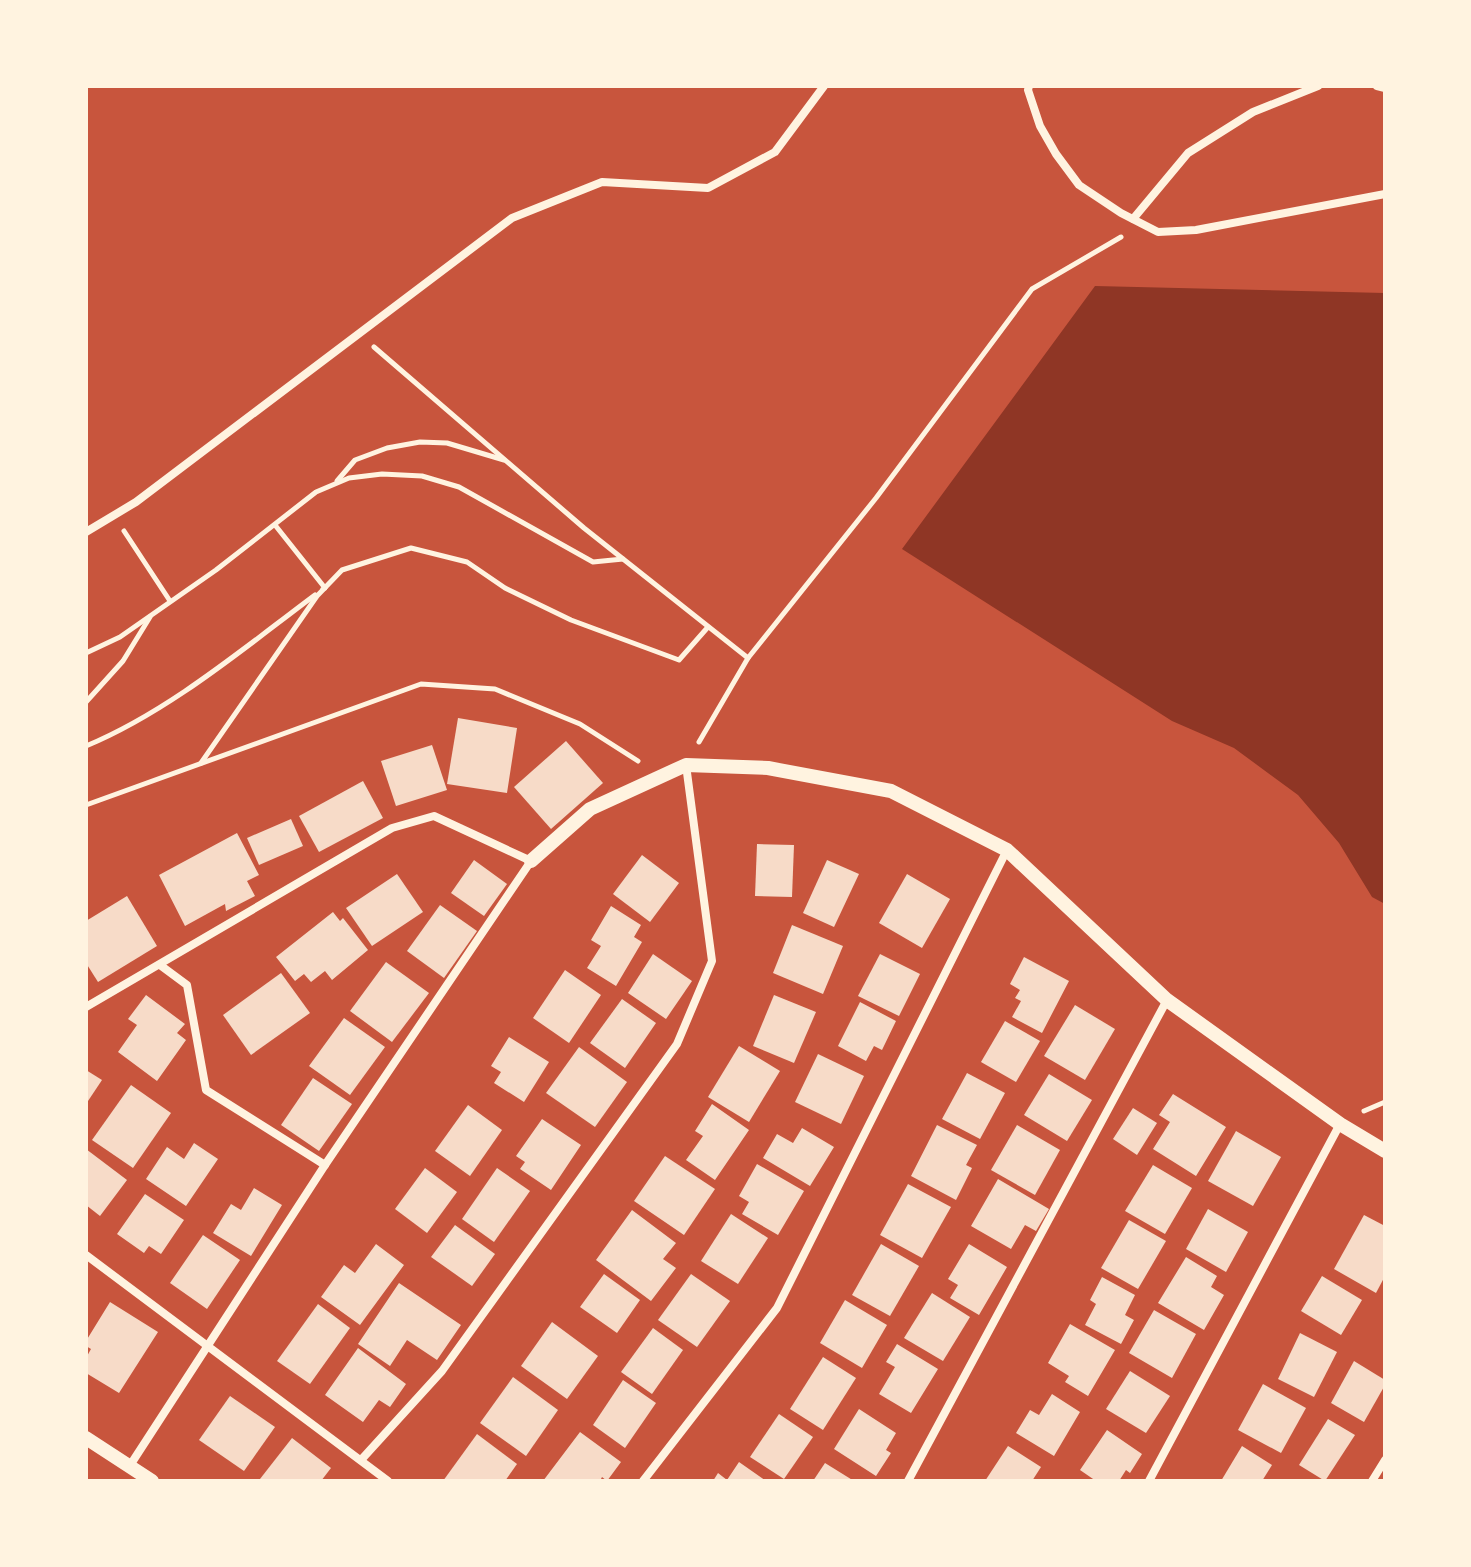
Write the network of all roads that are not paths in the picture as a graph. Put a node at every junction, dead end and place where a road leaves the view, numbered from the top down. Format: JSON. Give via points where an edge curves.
{"nodes":[{"id":1,"x":824,"y":86,"type":"edge"},
{"id":2,"x":1029,"y":86,"type":"edge"},
{"id":3,"x":1318,"y":86,"type":"edge"},
{"id":4,"x":1377,"y":86,"type":"edge"},
{"id":5,"x":1385,"y":88,"type":"edge"},
{"id":6,"x":1385,"y":194,"type":"edge"},
{"id":7,"x":1133,"y":219,"type":"junction"},
{"id":8,"x":86,"y":532,"type":"edge"},
{"id":9,"x":686,"y":765,"type":"junction"},
{"id":10,"x":1007,"y":850,"type":"junction"},
{"id":11,"x":531,"y":861,"type":"junction"},
{"id":12,"x":160,"y":965,"type":"junction"},
{"id":13,"x":1167,"y":1000,"type":"junction"},
{"id":14,"x":86,"y":1007,"type":"edge"},
{"id":15,"x":1340,"y":1124,"type":"junction"},
{"id":16,"x":1385,"y":1151,"type":"edge"},
{"id":17,"x":325,"y":1165,"type":"junction"},
{"id":18,"x":86,"y":1255,"type":"edge"},
{"id":19,"x":205,"y":1345,"type":"junction"},
{"id":20,"x":86,"y":1438,"type":"edge"},
{"id":21,"x":361,"y":1460,"type":"junction"},
{"id":22,"x":1385,"y":1460,"type":"edge"},
{"id":23,"x":129,"y":1467,"type":"junction"},
{"id":24,"x":152,"y":1481,"type":"edge"},
{"id":25,"x":388,"y":1481,"type":"edge"},
{"id":26,"x":643,"y":1481,"type":"edge"},
{"id":27,"x":908,"y":1481,"type":"edge"},
{"id":28,"x":1149,"y":1481,"type":"edge"},
{"id":29,"x":1372,"y":1481,"type":"edge"}],
"edges":[{"from":1,"to":8,"type":"street","via":[[775,152],[708,188],[602,182],[512,218],[136,502]]},
{"from":2,"to":7,"type":"street","via":[[1040,126],[1079,185]]},
{"from":3,"to":7,"type":"street","via":[[1253,112],[1188,153]]},
{"from":4,"to":5,"type":"street"},
{"from":6,"to":7,"type":"street","via":[[1196,230],[1158,232]]},
{"from":9,"to":10,"type":"street","via":[[768,768],[891,791]]},
{"from":9,"to":11,"type":"street","via":[[590,809]]},
{"from":9,"to":21,"type":"street","via":[[712,961],[677,1044],[442,1371]]},
{"from":10,"to":13,"type":"street"},
{"from":10,"to":26,"type":"street","via":[[777,1308]]},
{"from":11,"to":12,"type":"street","via":[[434,816],[392,828]]},
{"from":11,"to":17,"type":"street"},
{"from":12,"to":14,"type":"street"},
{"from":12,"to":17,"type":"street","via":[[187,985],[206,1090]]},
{"from":13,"to":15,"type":"street"},
{"from":13,"to":27,"type":"street"},
{"from":15,"to":16,"type":"street"},
{"from":15,"to":28,"type":"street"},
{"from":17,"to":19,"type":"street"},
{"from":18,"to":19,"type":"street"},
{"from":19,"to":21,"type":"street"},
{"from":19,"to":23,"type":"street"},
{"from":20,"to":23,"type":"street"},
{"from":21,"to":25,"type":"street"},
{"from":22,"to":29,"type":"street"},
{"from":23,"to":24,"type":"street"}]}
